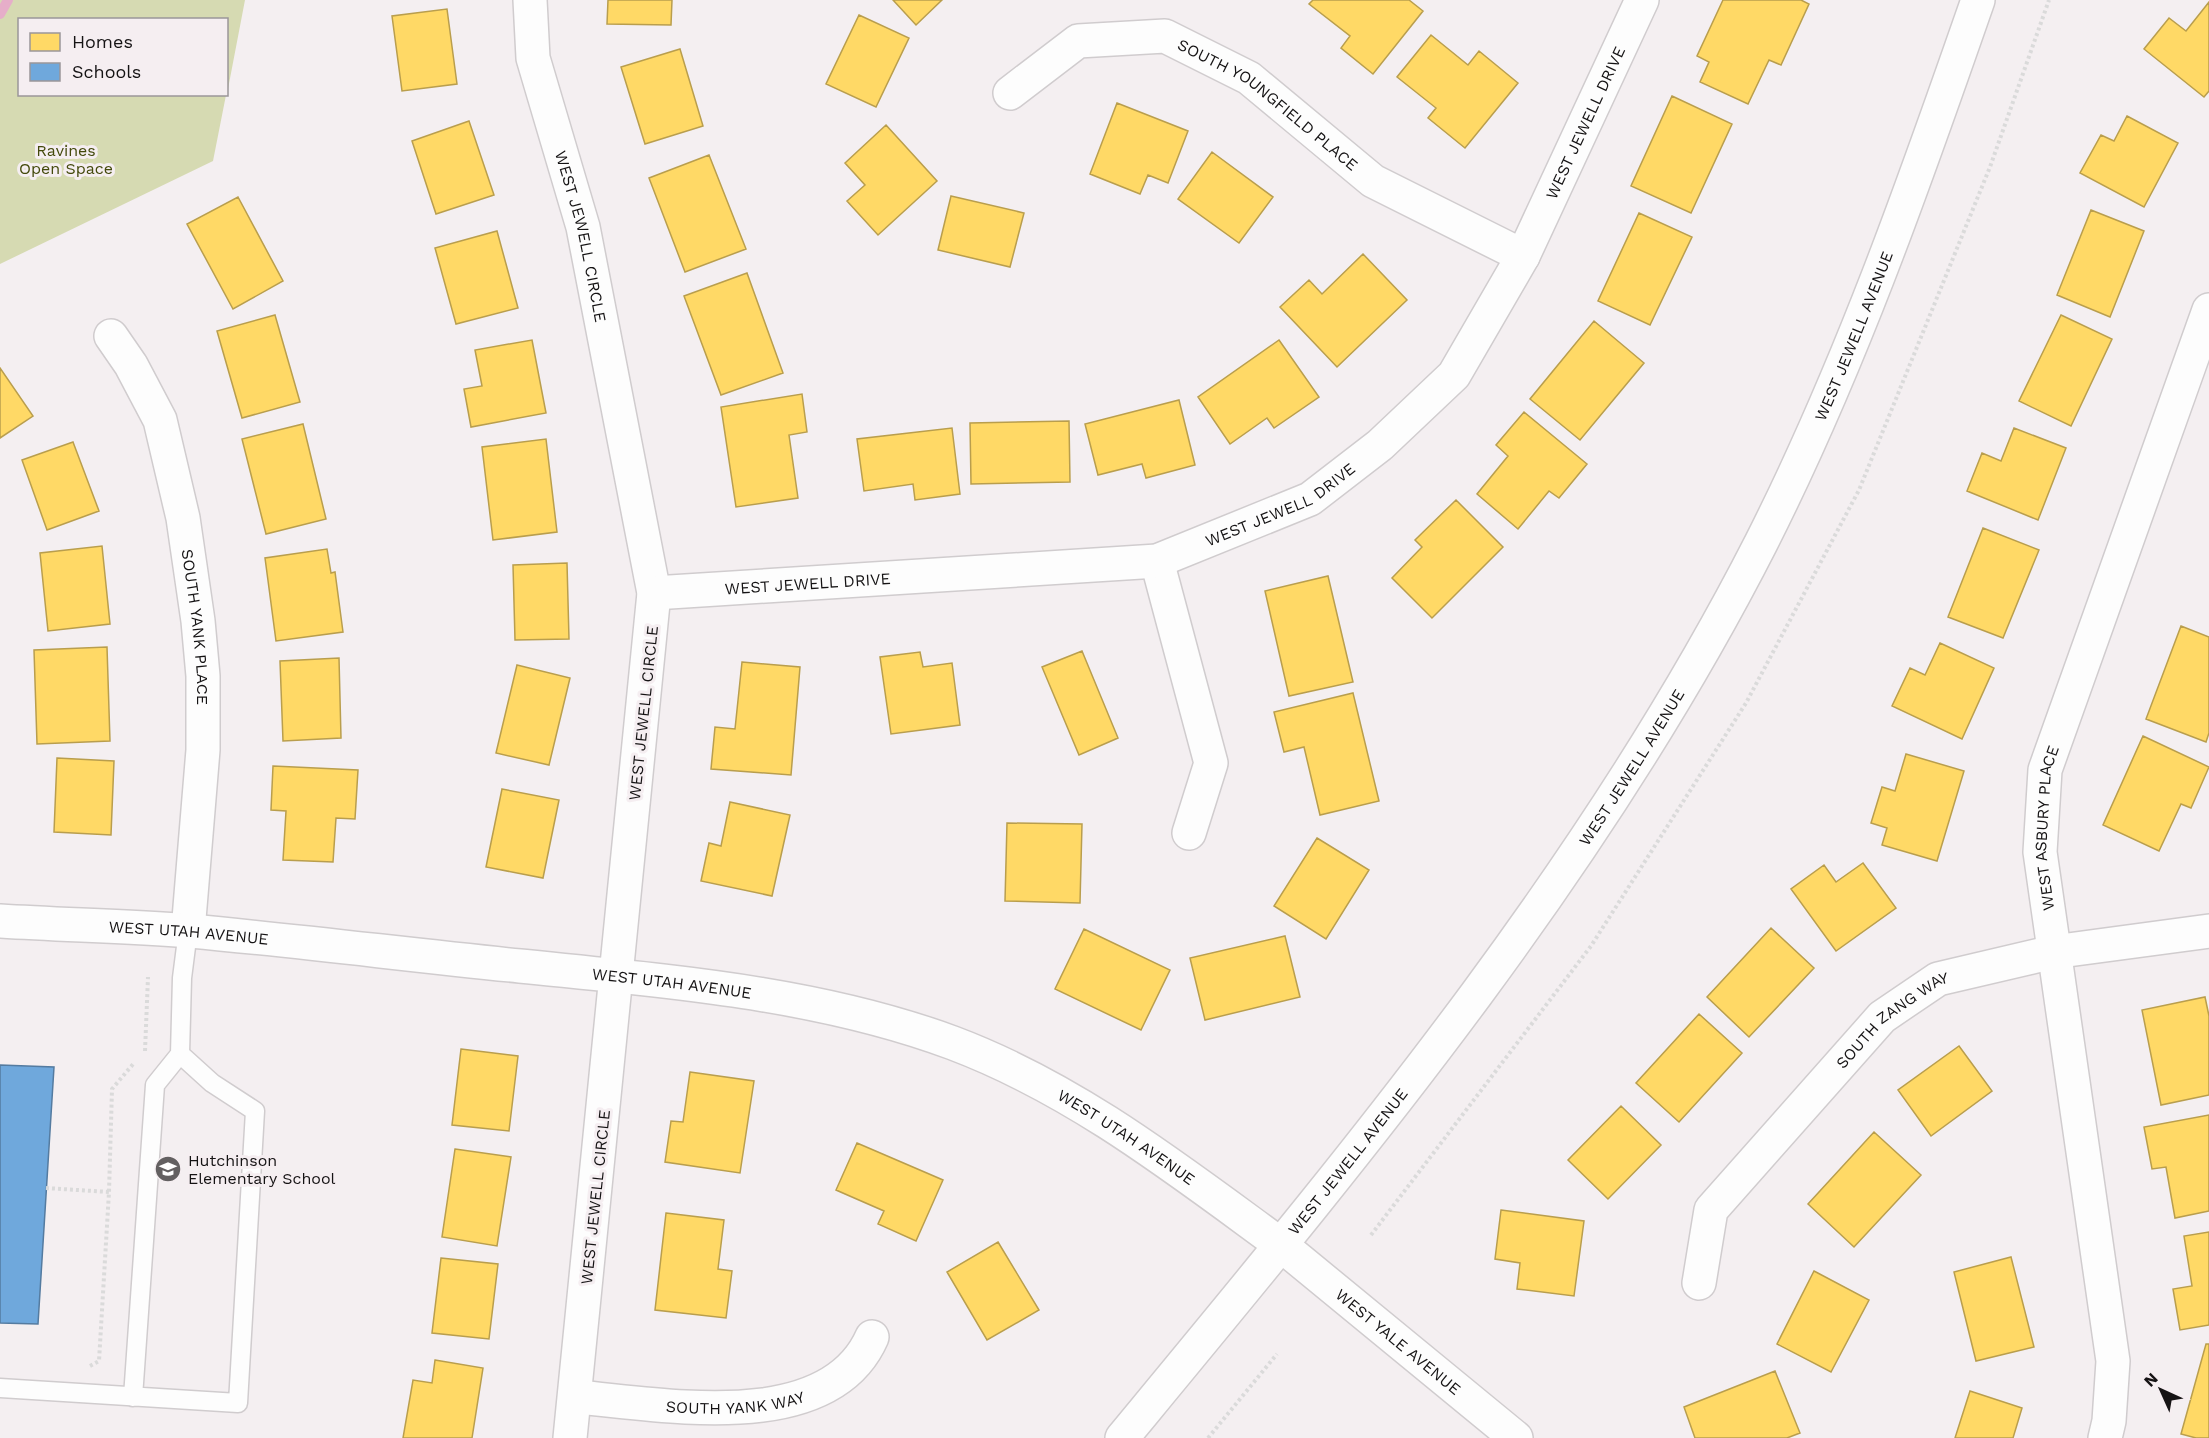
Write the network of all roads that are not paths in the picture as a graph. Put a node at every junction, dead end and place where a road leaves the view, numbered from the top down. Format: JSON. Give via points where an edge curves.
{"nodes":[{"id":1,"x":530,"y":0,"type":"edge"},
{"id":2,"x":1642,"y":0,"type":"edge"},
{"id":3,"x":1978,"y":0,"type":"edge"},
{"id":4,"x":1010,"y":93,"type":"dead end"},
{"id":5,"x":1523,"y":256,"type":"junction"},
{"id":6,"x":2209,"y":310,"type":"edge"},
{"id":7,"x":111,"y":336,"type":"dead end"},
{"id":8,"x":2197,"y":382,"type":"edge"},
{"id":9,"x":1157,"y":561,"type":"junction"},
{"id":10,"x":654,"y":593,"type":"junction"},
{"id":11,"x":1189,"y":833,"type":"dead end"},
{"id":12,"x":0,"y":921,"type":"edge"},
{"id":13,"x":188,"y":931,"type":"junction"},
{"id":14,"x":2209,"y":931,"type":"edge"},
{"id":15,"x":2053,"y":952,"type":"junction"},
{"id":16,"x":617,"y":976,"type":"junction"},
{"id":17,"x":180,"y":1054,"type":"junction"},
{"id":18,"x":1281,"y":1245,"type":"junction"},
{"id":19,"x":1699,"y":1283,"type":"dead end"},
{"id":20,"x":872,"y":1337,"type":"dead end"},
{"id":21,"x":0,"y":1388,"type":"edge"},
{"id":22,"x":133,"y":1397,"type":"junction"},
{"id":23,"x":576,"y":1397,"type":"junction"},
{"id":24,"x":570,"y":1438,"type":"edge"},
{"id":25,"x":1122,"y":1438,"type":"edge"},
{"id":26,"x":1516,"y":1438,"type":"edge"},
{"id":27,"x":2105,"y":1438,"type":"edge"}],
"edges":[{"from":1,"to":10,"type":"street","name":"WEST JEWELL CIRCLE","via":[[533,58],[583,227]]},
{"from":2,"to":5,"type":"street","name":"WEST JEWELL DRIVE"},
{"from":3,"to":18,"type":"street","name":"WEST JEWELL AVENUE","via":[[1842,367],[1760,543],[1662,719],[1553,890]]},
{"from":4,"to":5,"type":"street","name":"SOUTH YOUNGFIELD PLACE","via":[[1078,41],[1165,36],[1249,78],[1374,181]]},
{"from":5,"to":9,"type":"street","name":"WEST JEWELL DRIVE","via":[[1454,375],[1380,445],[1310,499]]},
{"from":6,"to":8,"type":"street","name":"WEST ASBURY PLACE"},
{"from":7,"to":13,"type":"street","name":"SOUTH YANK PLACE","via":[[160,420],[181,507],[198,621],[203,750]]},
{"from":8,"to":15,"type":"street","name":"WEST ASBURY PLACE","via":[[2045,770],[2040,852]]},
{"from":9,"to":10,"type":"street","name":"WEST JEWELL DRIVE"},
{"from":9,"to":11,"type":"street","via":[[1211,763]]},
{"from":10,"to":16,"type":"street","name":"WEST JEWELL CIRCLE"},
{"from":12,"to":13,"type":"street","name":"WEST UTAH AVENUE"},
{"from":13,"to":16,"type":"street","name":"WEST UTAH AVENUE"},
{"from":13,"to":17,"type":"lane"},
{"from":14,"to":15,"type":"street","name":"SOUTH ZANG WAY"},
{"from":15,"to":19,"type":"street","name":"SOUTH ZANG WAY","via":[[1938,979],[1882,1017],[1711,1210]]},
{"from":15,"to":27,"type":"street","name":"WEST ASBURY PLACE","via":[[2114,1361]]},
{"from":16,"to":18,"type":"street","name":"WEST UTAH AVENUE","via":[[817,1005],[953,1043],[1089,1109]]},
{"from":16,"to":23,"type":"street","name":"WEST JEWELL CIRCLE"},
{"from":17,"to":22,"type":"lane","via":[[155,1085]]},
{"from":17,"to":22,"type":"lane","via":[[212,1083],[255,1111],[238,1403]]},
{"from":18,"to":25,"type":"street","name":"WEST JEWELL AVENUE"},
{"from":18,"to":26,"type":"street","name":"WEST YALE AVENUE"},
{"from":20,"to":23,"type":"street","name":"SOUTH YANK WAY","via":[[851,1370],[833,1383],[780,1402],[707,1408]]},
{"from":21,"to":22,"type":"lane"},
{"from":23,"to":24,"type":"street","name":"WEST JEWELL CIRCLE"}]}
